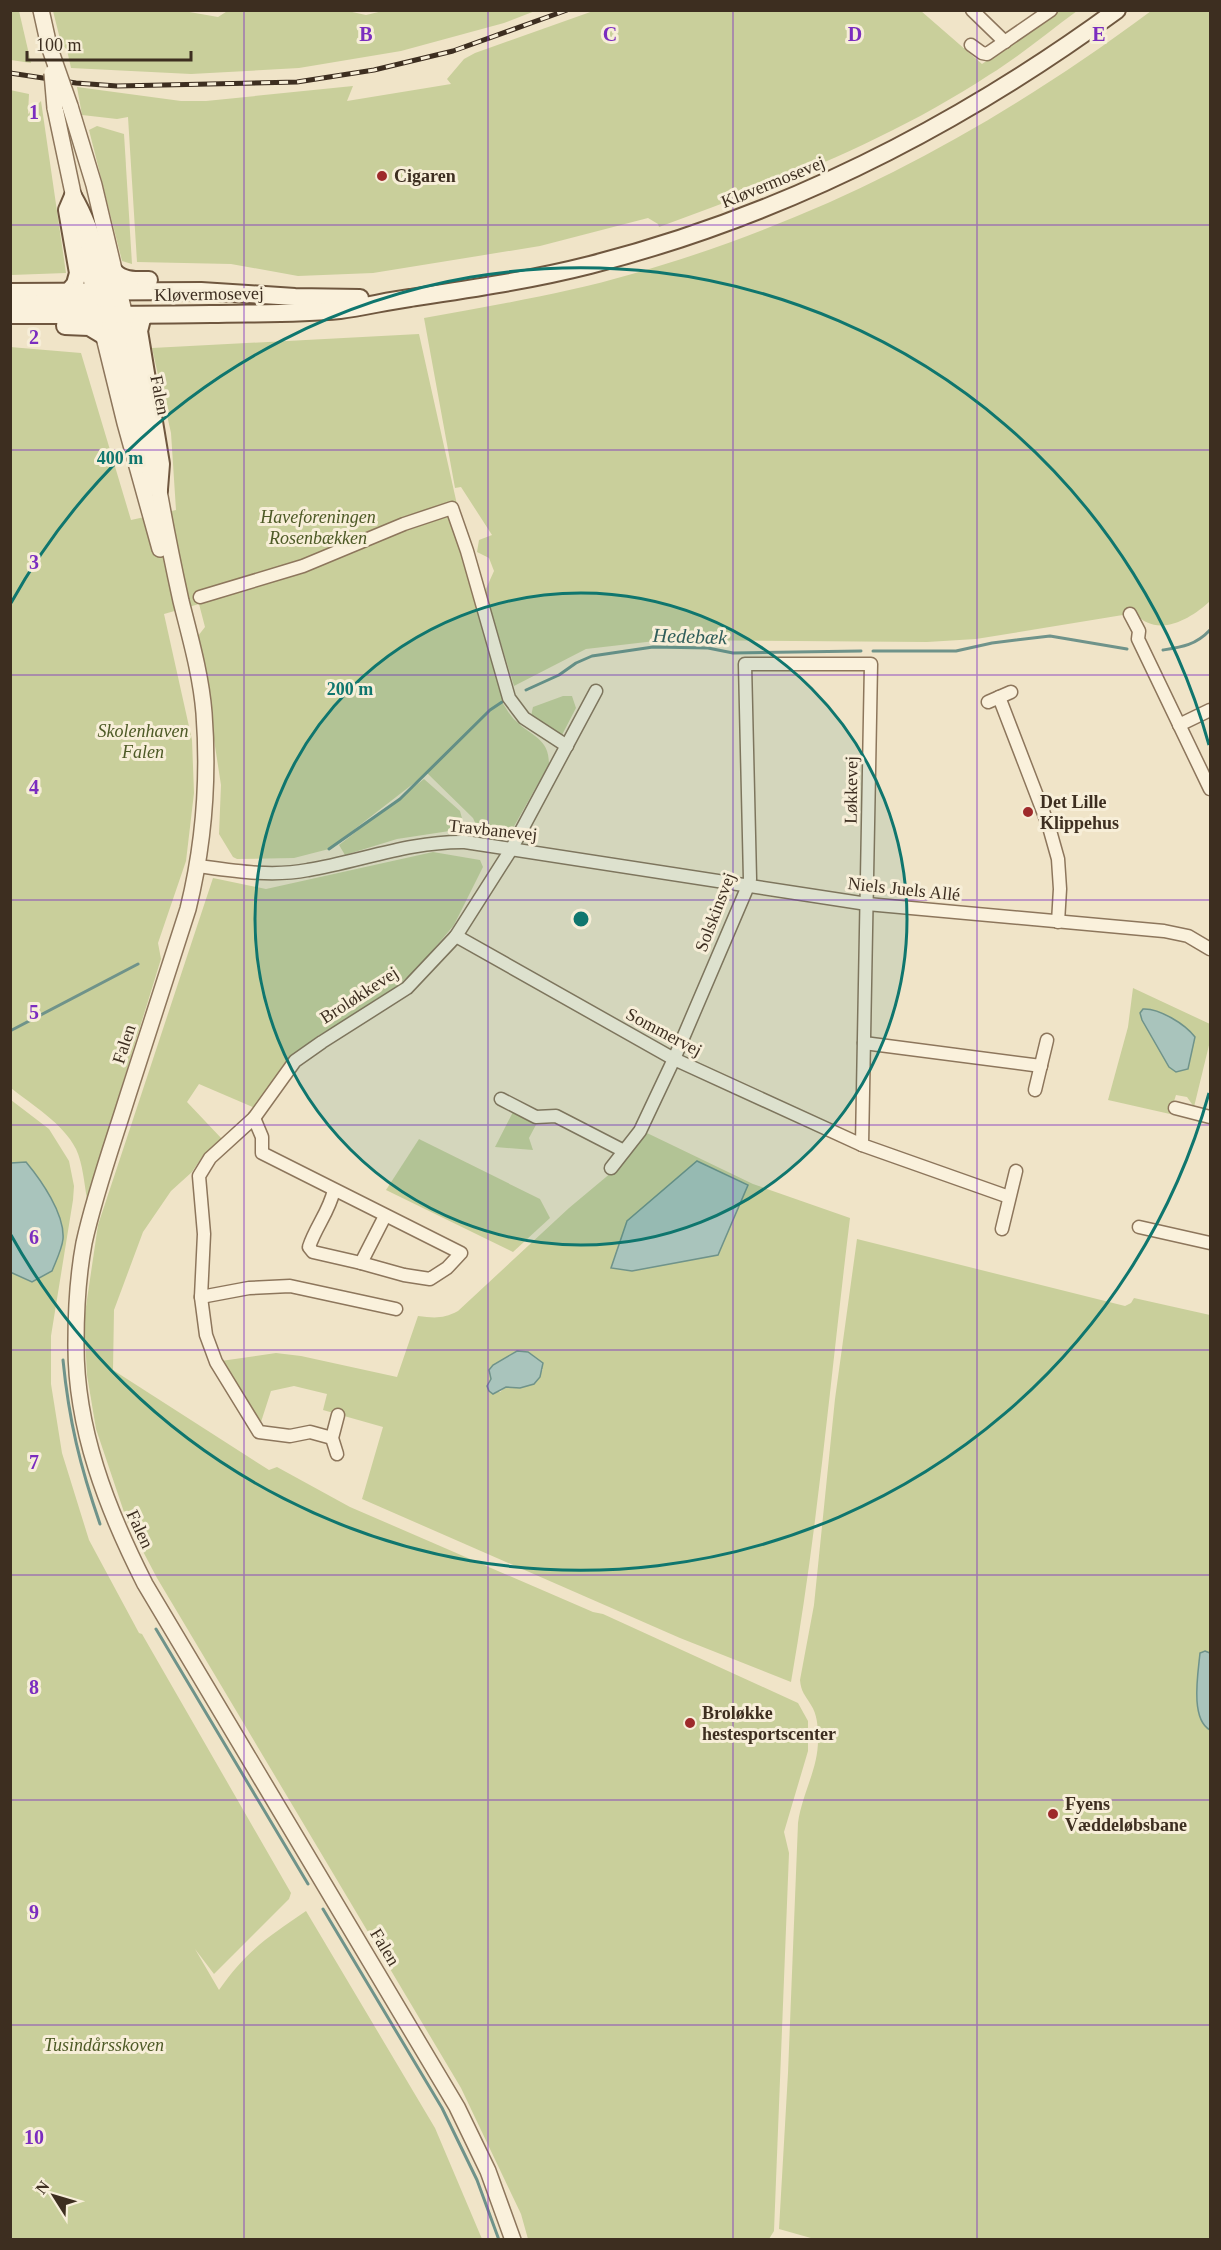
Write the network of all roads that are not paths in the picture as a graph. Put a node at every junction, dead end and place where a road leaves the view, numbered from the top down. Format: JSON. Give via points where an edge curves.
{"nodes":[{"id":1,"x":40,"y":10,"type":"edge"},
{"id":2,"x":972,"y":10,"type":"edge"},
{"id":3,"x":1052,"y":10,"type":"edge"},
{"id":4,"x":1117,"y":10,"type":"edge"},
{"id":5,"x":1005,"y":42,"type":"junction"},
{"id":6,"x":971,"y":45,"type":"dead end"},
{"id":7,"x":63,"y":107,"type":"junction"},
{"id":8,"x":73,"y":196,"type":"junction"},
{"id":9,"x":114,"y":271,"type":"junction"},
{"id":10,"x":69,"y":291,"type":"junction"},
{"id":11,"x":10,"y":292,"type":"edge"},
{"id":12,"x":295,"y":297,"type":"junction"},
{"id":13,"x":406,"y":298,"type":"junction"},
{"id":14,"x":109,"y":303,"type":"junction"},
{"id":15,"x":10,"y":304,"type":"edge"},
{"id":16,"x":10,"y":315,"type":"edge"},
{"id":17,"x":146,"y":315,"type":"junction"},
{"id":18,"x":10,"y":325,"type":"edge"},
{"id":19,"x":104,"y":336,"type":"junction"},
{"id":20,"x":159,"y":490,"type":"junction"},
{"id":21,"x":200,"y":597,"type":"dead end"},
{"id":22,"x":1130,"y":614,"type":"dead end"},
{"id":23,"x":745,"y":664,"type":"joint"},
{"id":24,"x":596,"y":692,"type":"dead end"},
{"id":25,"x":999,"y":697,"type":"dead end"},
{"id":26,"x":1210,"y":710,"type":"edge"},
{"id":27,"x":1179,"y":725,"type":"junction"},
{"id":28,"x":567,"y":746,"type":"junction"},
{"id":29,"x":204,"y":758,"type":"junction"},
{"id":30,"x":1210,"y":789,"type":"edge"},
{"id":31,"x":512,"y":848,"type":"junction"},
{"id":32,"x":199,"y":866,"type":"junction"},
{"id":33,"x":748,"y":886,"type":"junction"},
{"id":34,"x":867,"y":904,"type":"junction"},
{"id":35,"x":1058,"y":922,"type":"junction"},
{"id":36,"x":456,"y":936,"type":"junction"},
{"id":37,"x":1210,"y":949,"type":"edge"},
{"id":38,"x":1047,"y":1040,"type":"dead end"},
{"id":39,"x":864,"y":1043,"type":"junction"},
{"id":40,"x":674,"y":1059,"type":"junction"},
{"id":41,"x":1041,"y":1066,"type":"junction"},
{"id":42,"x":1035,"y":1090,"type":"dead end"},
{"id":43,"x":501,"y":1099,"type":"dead end"},
{"id":44,"x":1175,"y":1108,"type":"dead end"},
{"id":45,"x":1210,"y":1117,"type":"edge"},
{"id":46,"x":254,"y":1118,"type":"junction"},
{"id":47,"x":862,"y":1145,"type":"junction"},
{"id":48,"x":624,"y":1151,"type":"junction"},
{"id":49,"x":611,"y":1168,"type":"dead end"},
{"id":50,"x":1016,"y":1171,"type":"dead end"},
{"id":51,"x":334,"y":1190,"type":"junction"},
{"id":52,"x":1009,"y":1197,"type":"junction"},
{"id":53,"x":385,"y":1215,"type":"junction"},
{"id":54,"x":1139,"y":1227,"type":"dead end"},
{"id":55,"x":1002,"y":1229,"type":"dead end"},
{"id":56,"x":1210,"y":1243,"type":"edge"},
{"id":57,"x":361,"y":1263,"type":"junction"},
{"id":58,"x":201,"y":1297,"type":"junction"},
{"id":59,"x":396,"y":1309,"type":"dead end"},
{"id":60,"x":338,"y":1415,"type":"dead end"},
{"id":61,"x":332,"y":1438,"type":"junction"},
{"id":62,"x":338,"y":1454,"type":"dead end"},
{"id":63,"x":513,"y":2240,"type":"edge"}],
"edges":[{"from":1,"to":7,"type":"street","name":"Falen","bridge":true},
{"from":2,"to":5,"type":"street"},
{"from":3,"to":5,"type":"street"},
{"from":4,"to":13,"type":"main road","name":"Kløvermosevej","via":[[970,108],[847,174],[773,205],[664,244],[588,265],[470,290]]},
{"from":5,"to":6,"type":"street","via":[[985,54]]},
{"from":7,"to":8,"type":"street","name":"Falen"},
{"from":7,"to":9,"type":"street","name":"Falen","via":[[94,185]]},
{"from":8,"to":10,"type":"main road","via":[[67,210],[78,277]]},
{"from":8,"to":14,"type":"main road","via":[[85,217]]},
{"from":9,"to":12,"type":"main road","via":[[129,280],[261,286]]},
{"from":9,"to":14,"type":"street","name":"Falen"},
{"from":10,"to":11,"type":"main road","name":"Kløvermosevej"},
{"from":10,"to":14,"type":"main road","name":"Kløvermosevej"},
{"from":12,"to":13,"type":"main road","name":"Kløvermosevej"},
{"from":12,"to":14,"type":"main road","name":"Kløvermosevej","via":[[201,291]]},
{"from":13,"to":17,"type":"main road","name":"Kløvermosevej","via":[[342,310]]},
{"from":14,"to":15,"type":"main road"},
{"from":14,"to":16,"type":"main road","name":"Kløvermosevej"},
{"from":14,"to":17,"type":"main road","name":"Kløvermosevej"},
{"from":14,"to":19,"type":"street","name":"Falen"},
{"from":14,"to":20,"type":"main road","via":[[146,460]]},
{"from":17,"to":20,"type":"main road","via":[[139,331],[161,464]]},
{"from":18,"to":19,"type":"main road","via":[[89,327]]},
{"from":19,"to":29,"type":"street","name":"Falen","via":[[190,671]]},
{"from":20,"to":29,"type":"street","name":"Falen","via":[[197,669],[204,712]]},
{"from":21,"to":28,"type":"street","via":[[303,566],[452,508],[509,698],[524,718]]},
{"from":22,"to":27,"type":"street"},
{"from":23,"to":33,"type":"street","name":"Solskinsvej"},
{"from":23,"to":34,"type":"street","name":"Løkkevej","via":[[870,664]]},
{"from":24,"to":28,"type":"street","name":"Broløkkevej"},
{"from":25,"to":35,"type":"street","via":[[1058,858]]},
{"from":26,"to":27,"type":"street"},
{"from":27,"to":30,"type":"street"},
{"from":28,"to":31,"type":"street","name":"Broløkkevej"},
{"from":29,"to":32,"type":"street","name":"Falen","via":[[205,812]]},
{"from":31,"to":32,"type":"street","name":"Travbanevej","via":[[441,841],[297,871],[254,873]]},
{"from":31,"to":33,"type":"street","name":"Travbanevej"},
{"from":31,"to":36,"type":"street","name":"Broløkkevej"},
{"from":32,"to":63,"type":"street","name":"Falen","via":[[84,1243],[76,1344],[79,1392],[89,1442],[101,1488],[145,1584],[457,2107],[488,2171]]},
{"from":33,"to":34,"type":"street","name":"Niels Juels Allé"},
{"from":33,"to":40,"type":"street","name":"Solskinsvej"},
{"from":34,"to":35,"type":"street","name":"Niels Juels Allé"},
{"from":34,"to":39,"type":"street","name":"Løkkevej"},
{"from":35,"to":37,"type":"street","name":"Niels Juels Allé","via":[[1172,932]]},
{"from":36,"to":40,"type":"street","name":"Sommervej"},
{"from":36,"to":46,"type":"street","name":"Broløkkevej","via":[[407,988],[295,1061]]},
{"from":38,"to":41,"type":"street"},
{"from":39,"to":41,"type":"street"},
{"from":39,"to":47,"type":"street","name":"Løkkevej"},
{"from":40,"to":47,"type":"street","name":"Sommervej"},
{"from":40,"to":48,"type":"street","name":"Solskinsvej","via":[[640,1131]]},
{"from":41,"to":42,"type":"street"},
{"from":43,"to":48,"type":"street","via":[[536,1117],[556,1116]]},
{"from":44,"to":45,"type":"street"},
{"from":46,"to":51,"type":"street","via":[[262,1137],[262,1154]]},
{"from":46,"to":58,"type":"street","name":"Broløkkevej","via":[[210,1158],[199,1176],[204,1234]]},
{"from":47,"to":52,"type":"street"},
{"from":48,"to":49,"type":"street","name":"Solskinsvej"},
{"from":50,"to":52,"type":"street"},
{"from":51,"to":53,"type":"street"},
{"from":51,"to":57,"type":"street","via":[[331,1205],[309,1247],[313,1252]]},
{"from":52,"to":55,"type":"street"},
{"from":53,"to":57,"type":"street"},
{"from":53,"to":57,"type":"street","via":[[461,1253],[430,1279]]},
{"from":54,"to":56,"type":"street"},
{"from":58,"to":59,"type":"street","via":[[249,1288],[290,1286]]},
{"from":58,"to":61,"type":"street","name":"Broløkkevej","via":[[206,1335],[216,1362],[259,1432],[290,1436],[310,1432]]},
{"from":60,"to":61,"type":"street"},
{"from":61,"to":62,"type":"street"}]}
